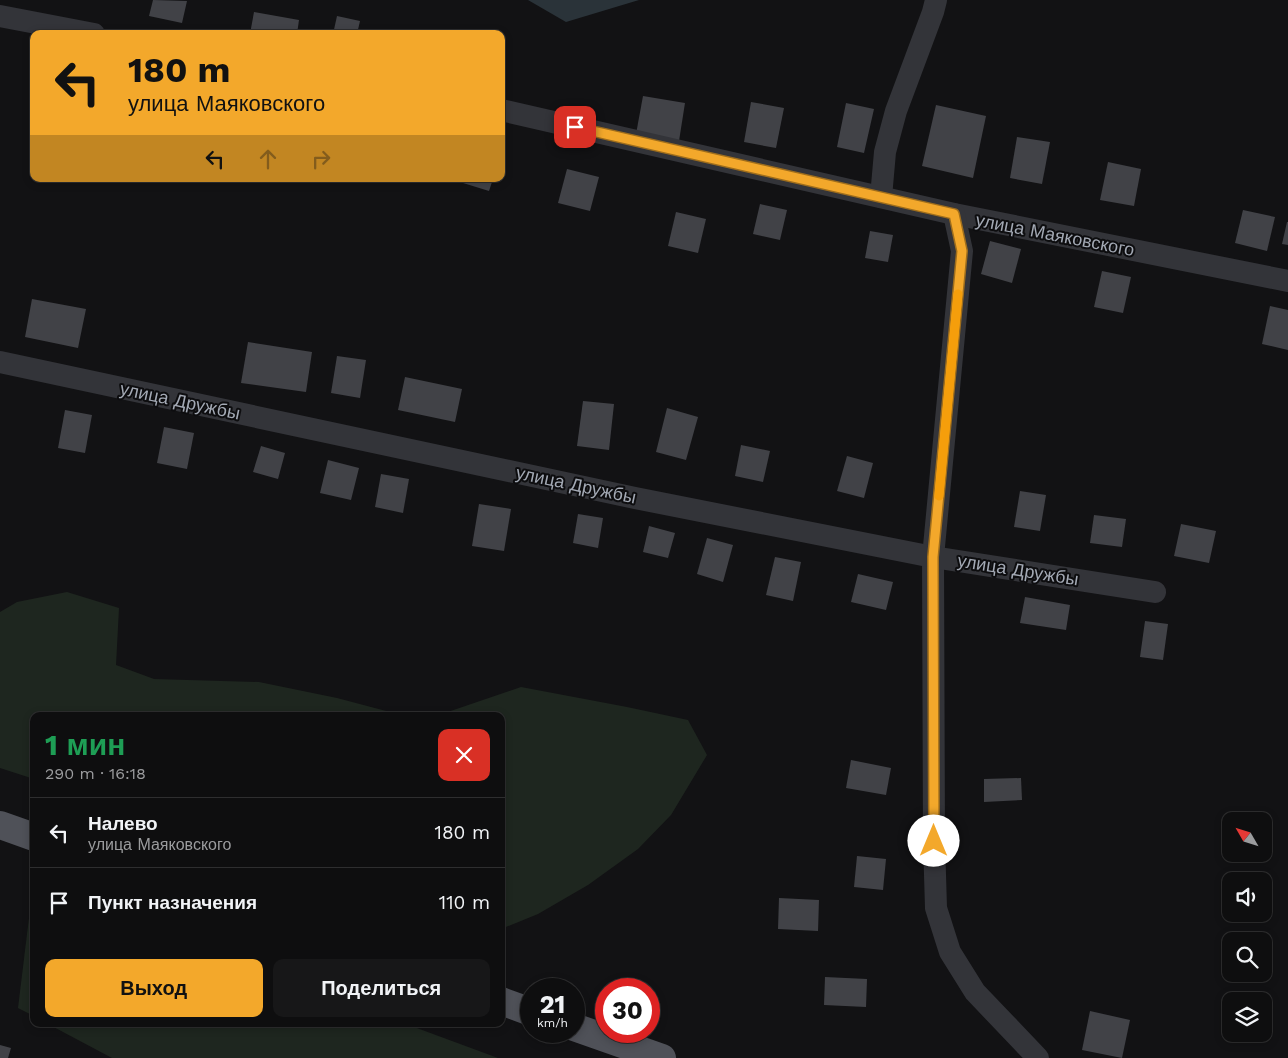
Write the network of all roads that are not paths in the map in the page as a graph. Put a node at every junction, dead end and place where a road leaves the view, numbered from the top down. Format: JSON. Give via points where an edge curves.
{"nodes":[{"id":1,"x":936,"y":0,"type":"edge"},
{"id":2,"x":0,"y":16,"type":"edge"},
{"id":3,"x":73,"y":30,"type":"edge"},
{"id":4,"x":505,"y":111,"type":"edge"},
{"id":5,"x":881,"y":197,"type":"junction"},
{"id":6,"x":954,"y":214,"type":"junction"},
{"id":7,"x":1288,"y":282,"type":"edge"},
{"id":8,"x":0,"y":362,"type":"edge"},
{"id":9,"x":933,"y":557,"type":"junction"},
{"id":10,"x":1156,"y":592,"type":"dead end"},
{"id":11,"x":0,"y":825,"type":"edge"},
{"id":12,"x":30,"y":836,"type":"edge"},
{"id":13,"x":505,"y":1002,"type":"edge"},
{"id":14,"x":520,"y":1008,"type":"edge"},
{"id":15,"x":585,"y":1031,"type":"edge"},
{"id":16,"x":662,"y":1058,"type":"edge"},
{"id":17,"x":1038,"y":1058,"type":"edge"}],
"edges":[{"from":1,"to":5,"type":"street","via":[[896,111],[885,152]]},
{"from":2,"to":3,"type":"street"},
{"from":4,"to":5,"type":"street","name":"улица Маяковского"},
{"from":5,"to":6,"type":"street","name":"улица Маяковского"},
{"from":6,"to":7,"type":"street","name":"улица Маяковского"},
{"from":6,"to":9,"type":"street","via":[[962,251]]},
{"from":8,"to":9,"type":"street","name":"улица Дружбы","via":[[626,496]]},
{"from":9,"to":10,"type":"street","name":"улица Дружбы"},
{"from":9,"to":17,"type":"street","via":[[936,908],[950,952],[975,992]]},
{"from":11,"to":12,"type":"main road"},
{"from":13,"to":14,"type":"main road"},
{"from":15,"to":16,"type":"main road"}]}
